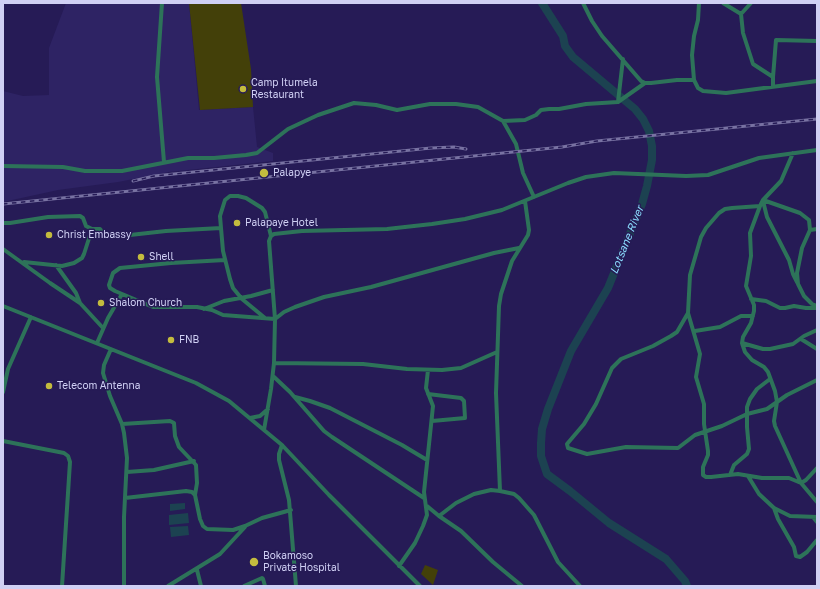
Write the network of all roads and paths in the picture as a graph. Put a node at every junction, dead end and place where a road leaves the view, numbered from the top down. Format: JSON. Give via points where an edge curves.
{"nodes":[{"id":1,"x":162,"y":3,"type":"edge"},
{"id":2,"x":583,"y":3,"type":"edge"},
{"id":3,"x":699,"y":3,"type":"edge"},
{"id":4,"x":723,"y":3,"type":"edge"},
{"id":5,"x":752,"y":3,"type":"edge"},
{"id":6,"x":741,"y":14,"type":"junction"},
{"id":7,"x":817,"y":41,"type":"edge"},
{"id":8,"x":623,"y":59,"type":"junction"},
{"id":9,"x":773,"y":77,"type":"junction"},
{"id":10,"x":694,"y":80,"type":"junction"},
{"id":11,"x":817,"y":81,"type":"edge"},
{"id":12,"x":645,"y":83,"type":"junction"},
{"id":13,"x":773,"y":86,"type":"junction"},
{"id":14,"x":618,"y":102,"type":"junction"},
{"id":15,"x":503,"y":121,"type":"junction"},
{"id":16,"x":817,"y":150,"type":"edge"},
{"id":17,"x":793,"y":153,"type":"junction"},
{"id":18,"x":164,"y":162,"type":"junction"},
{"id":19,"x":3,"y":166,"type":"edge"},
{"id":20,"x":534,"y":197,"type":"junction"},
{"id":21,"x":763,"y":200,"type":"junction"},
{"id":22,"x":525,"y":201,"type":"junction"},
{"id":23,"x":760,"y":206,"type":"junction"},
{"id":24,"x":3,"y":224,"type":"edge"},
{"id":25,"x":221,"y":228,"type":"junction"},
{"id":26,"x":92,"y":229,"type":"junction"},
{"id":27,"x":817,"y":229,"type":"edge"},
{"id":28,"x":810,"y":230,"type":"junction"},
{"id":29,"x":271,"y":236,"type":"junction"},
{"id":30,"x":520,"y":248,"type":"junction"},
{"id":31,"x":3,"y":249,"type":"edge"},
{"id":32,"x":225,"y":260,"type":"junction"},
{"id":33,"x":22,"y":262,"type":"junction"},
{"id":34,"x":56,"y":265,"type":"junction"},
{"id":35,"x":798,"y":284,"type":"junction"},
{"id":36,"x":272,"y":290,"type":"junction"},
{"id":37,"x":122,"y":294,"type":"junction"},
{"id":38,"x":240,"y":297,"type":"junction"},
{"id":39,"x":752,"y":298,"type":"junction"},
{"id":40,"x":80,"y":303,"type":"junction"},
{"id":41,"x":3,"y":306,"type":"edge"},
{"id":42,"x":817,"y":307,"type":"edge"},
{"id":43,"x":204,"y":309,"type":"junction"},
{"id":44,"x":688,"y":313,"type":"junction"},
{"id":45,"x":753,"y":316,"type":"junction"},
{"id":46,"x":31,"y":317,"type":"junction"},
{"id":47,"x":265,"y":318,"type":"junction"},
{"id":48,"x":275,"y":319,"type":"junction"},
{"id":49,"x":103,"y":328,"type":"junction"},
{"id":50,"x":817,"y":330,"type":"edge"},
{"id":51,"x":695,"y":331,"type":"junction"},
{"id":52,"x":801,"y":339,"type":"junction"},
{"id":53,"x":97,"y":342,"type":"junction"},
{"id":54,"x":742,"y":343,"type":"junction"},
{"id":55,"x":111,"y":349,"type":"junction"},
{"id":56,"x":817,"y":349,"type":"edge"},
{"id":57,"x":497,"y":352,"type":"junction"},
{"id":58,"x":274,"y":363,"type":"junction"},
{"id":59,"x":5,"y":368,"type":"edge"},
{"id":60,"x":428,"y":370,"type":"junction"},
{"id":61,"x":273,"y":376,"type":"junction"},
{"id":62,"x":770,"y":379,"type":"junction"},
{"id":63,"x":817,"y":380,"type":"edge"},
{"id":64,"x":3,"y":392,"type":"edge"},
{"id":65,"x":428,"y":394,"type":"junction"},
{"id":66,"x":295,"y":397,"type":"junction"},
{"id":67,"x":777,"y":402,"type":"junction"},
{"id":68,"x":268,"y":409,"type":"junction"},
{"id":69,"x":747,"y":414,"type":"junction"},
{"id":70,"x":250,"y":418,"type":"junction"},
{"id":71,"x":432,"y":421,"type":"junction"},
{"id":72,"x":122,"y":424,"type":"junction"},
{"id":73,"x":264,"y":430,"type":"junction"},
{"id":74,"x":705,"y":431,"type":"junction"},
{"id":75,"x":3,"y":441,"type":"edge"},
{"id":76,"x":282,"y":445,"type":"junction"},
{"id":77,"x":427,"y":460,"type":"junction"},
{"id":78,"x":194,"y":462,"type":"junction"},
{"id":79,"x":817,"y":468,"type":"edge"},
{"id":80,"x":126,"y":472,"type":"junction"},
{"id":81,"x":730,"y":475,"type":"junction"},
{"id":82,"x":748,"y":476,"type":"junction"},
{"id":83,"x":801,"y":483,"type":"junction"},
{"id":84,"x":500,"y":491,"type":"junction"},
{"id":85,"x":196,"y":495,"type":"junction"},
{"id":86,"x":125,"y":498,"type":"junction"},
{"id":87,"x":424,"y":498,"type":"junction"},
{"id":88,"x":817,"y":502,"type":"edge"},
{"id":89,"x":427,"y":506,"type":"junction"},
{"id":90,"x":774,"y":508,"type":"junction"},
{"id":91,"x":291,"y":510,"type":"junction"},
{"id":92,"x":439,"y":516,"type":"junction"},
{"id":93,"x":815,"y":517,"type":"edge"},
{"id":94,"x":817,"y":522,"type":"edge"},
{"id":95,"x":245,"y":526,"type":"junction"},
{"id":96,"x":817,"y":540,"type":"edge"},
{"id":97,"x":399,"y":566,"type":"junction"},
{"id":98,"x":196,"y":570,"type":"junction"},
{"id":99,"x":62,"y":586,"type":"edge"},
{"id":100,"x":124,"y":586,"type":"edge"},
{"id":101,"x":168,"y":586,"type":"edge"},
{"id":102,"x":201,"y":586,"type":"edge"},
{"id":103,"x":244,"y":586,"type":"edge"},
{"id":104,"x":265,"y":586,"type":"edge"},
{"id":105,"x":296,"y":586,"type":"edge"},
{"id":106,"x":420,"y":586,"type":"edge"},
{"id":107,"x":522,"y":586,"type":"edge"},
{"id":108,"x":580,"y":586,"type":"edge"}],
"edges":[{"from":1,"to":18,"type":"street","via":[[157,77]]},
{"from":2,"to":8,"type":"street","via":[[602,36]]},
{"from":3,"to":10,"type":"street","via":[[692,55]]},
{"from":4,"to":6,"type":"street"},
{"from":5,"to":6,"type":"street"},
{"from":6,"to":9,"type":"street","via":[[743,33],[753,64]]},
{"from":7,"to":9,"type":"street","via":[[776,40]]},
{"from":8,"to":12,"type":"street","via":[[634,74]]},
{"from":8,"to":14,"type":"street"},
{"from":9,"to":13,"type":"street"},
{"from":10,"to":12,"type":"street"},
{"from":10,"to":13,"type":"street","via":[[698,88],[710,92],[726,93]]},
{"from":11,"to":13,"type":"street"},
{"from":12,"to":14,"type":"street"},
{"from":14,"to":15,"type":"street","via":[[541,110],[536,116],[525,120]]},
{"from":15,"to":18,"type":"street","via":[[478,107],[464,105],[430,104],[397,110],[354,103],[318,115],[288,129],[257,153]]},
{"from":15,"to":20,"type":"street","via":[[516,144],[523,173]]},
{"from":16,"to":17,"type":"street"},
{"from":17,"to":20,"type":"street","via":[[759,158],[708,175],[614,173],[586,177]]},
{"from":17,"to":21,"type":"street","via":[[781,181]]},
{"from":18,"to":19,"type":"street","via":[[122,172],[85,171],[63,167]]},
{"from":20,"to":22,"type":"street"},
{"from":21,"to":23,"type":"street"},
{"from":21,"to":28,"type":"street","via":[[806,216]]},
{"from":21,"to":35,"type":"street","via":[[767,217]]},
{"from":22,"to":29,"type":"street","via":[[495,212],[432,224],[387,229],[288,232]]},
{"from":22,"to":30,"type":"street","via":[[529,230]]},
{"from":23,"to":39,"type":"street","via":[[750,233],[751,256],[746,286]]},
{"from":23,"to":44,"type":"street","via":[[725,209],[706,228],[700,237],[690,275]]},
{"from":24,"to":26,"type":"street","via":[[48,217],[80,216],[86,226]]},
{"from":25,"to":26,"type":"street","via":[[112,237],[100,229]]},
{"from":25,"to":29,"type":"street","via":[[220,216],[225,200],[230,196],[238,196],[262,208]]},
{"from":25,"to":32,"type":"street"},
{"from":26,"to":34,"type":"street","via":[[82,258],[69,264]]},
{"from":27,"to":28,"type":"street"},
{"from":28,"to":35,"type":"street","via":[[802,248]]},
{"from":29,"to":36,"type":"street","via":[[269,250]]},
{"from":30,"to":48,"type":"street","via":[[324,297],[295,307]]},
{"from":30,"to":57,"type":"street","via":[[512,261],[501,294]]},
{"from":31,"to":33,"type":"street"},
{"from":32,"to":37,"type":"street","via":[[120,268],[113,274],[109,285]]},
{"from":32,"to":38,"type":"street","via":[[234,288]]},
{"from":33,"to":34,"type":"street"},
{"from":33,"to":40,"type":"street"},
{"from":34,"to":40,"type":"street"},
{"from":35,"to":42,"type":"street","via":[[804,296]]},
{"from":36,"to":38,"type":"street"},
{"from":36,"to":48,"type":"street"},
{"from":37,"to":43,"type":"street","via":[[153,307]]},
{"from":37,"to":49,"type":"street"},
{"from":38,"to":43,"type":"street"},
{"from":38,"to":47,"type":"street"},
{"from":39,"to":42,"type":"street","via":[[780,308]]},
{"from":39,"to":45,"type":"street"},
{"from":40,"to":49,"type":"street"},
{"from":41,"to":46,"type":"street"},
{"from":43,"to":47,"type":"street","via":[[222,315]]},
{"from":44,"to":51,"type":"street"},
{"from":44,"to":74,"type":"street","via":[[677,332],[653,346],[621,359],[612,368],[596,404],[567,446],[587,454],[626,447],[678,448]]},
{"from":45,"to":51,"type":"street","via":[[741,316],[720,327]]},
{"from":45,"to":54,"type":"street"},
{"from":46,"to":53,"type":"street"},
{"from":46,"to":59,"type":"street"},
{"from":47,"to":48,"type":"street"},
{"from":48,"to":58,"type":"street"},
{"from":49,"to":53,"type":"street"},
{"from":50,"to":52,"type":"street"},
{"from":51,"to":74,"type":"street","via":[[700,354],[696,379],[703,398]]},
{"from":52,"to":54,"type":"street","via":[[788,346],[770,349]]},
{"from":52,"to":56,"type":"street"},
{"from":53,"to":55,"type":"street"},
{"from":54,"to":62,"type":"street","via":[[745,352],[764,367]]},
{"from":55,"to":70,"type":"street","via":[[218,393]]},
{"from":55,"to":72,"type":"street","via":[[104,365],[104,373]]},
{"from":57,"to":60,"type":"street","via":[[461,368]]},
{"from":57,"to":84,"type":"street"},
{"from":58,"to":60,"type":"street","via":[[363,364]]},
{"from":58,"to":61,"type":"street"},
{"from":59,"to":64,"type":"street"},
{"from":60,"to":65,"type":"street"},
{"from":61,"to":66,"type":"street"},
{"from":61,"to":68,"type":"street"},
{"from":62,"to":67,"type":"street"},
{"from":62,"to":69,"type":"street","via":[[753,394],[747,407]]},
{"from":63,"to":67,"type":"street"},
{"from":65,"to":71,"type":"street","via":[[433,406]]},
{"from":65,"to":71,"type":"street","via":[[461,398],[464,401],[465,418]]},
{"from":66,"to":77,"type":"street","via":[[330,408]]},
{"from":66,"to":87,"type":"street","via":[[324,431]]},
{"from":67,"to":69,"type":"street","via":[[767,409]]},
{"from":67,"to":83,"type":"street","via":[[775,426]]},
{"from":68,"to":70,"type":"street","via":[[260,416]]},
{"from":68,"to":73,"type":"street"},
{"from":69,"to":74,"type":"street"},
{"from":69,"to":81,"type":"street","via":[[749,448],[747,454],[734,465]]},
{"from":70,"to":73,"type":"street"},
{"from":71,"to":77,"type":"street"},
{"from":72,"to":78,"type":"street","via":[[172,422],[179,447]]},
{"from":72,"to":80,"type":"street"},
{"from":73,"to":76,"type":"street"},
{"from":74,"to":81,"type":"street","via":[[708,455],[703,475]]},
{"from":75,"to":99,"type":"street","via":[[64,453],[68,456]]},
{"from":76,"to":91,"type":"street","via":[[279,460]]},
{"from":76,"to":97,"type":"street"},
{"from":77,"to":87,"type":"street"},
{"from":78,"to":80,"type":"street","via":[[154,470]]},
{"from":78,"to":85,"type":"street","via":[[198,483]]},
{"from":79,"to":83,"type":"street"},
{"from":80,"to":86,"type":"street"},
{"from":81,"to":82,"type":"street"},
{"from":82,"to":83,"type":"street","via":[[789,478]]},
{"from":82,"to":90,"type":"street","via":[[759,494]]},
{"from":83,"to":88,"type":"street"},
{"from":84,"to":92,"type":"street","via":[[491,490],[462,498]]},
{"from":84,"to":108,"type":"street","via":[[514,494],[534,515],[558,562]]},
{"from":85,"to":86,"type":"street","via":[[186,491]]},
{"from":85,"to":95,"type":"street","via":[[200,519],[207,529],[233,530]]},
{"from":86,"to":100,"type":"street"},
{"from":87,"to":89,"type":"street"},
{"from":89,"to":92,"type":"street"},
{"from":89,"to":97,"type":"street","via":[[423,526]]},
{"from":90,"to":93,"type":"street","via":[[790,516]]},
{"from":90,"to":96,"type":"street","via":[[796,556],[800,557],[807,552]]},
{"from":91,"to":95,"type":"street"},
{"from":91,"to":105,"type":"street"},
{"from":92,"to":107,"type":"street","via":[[461,531]]},
{"from":93,"to":94,"type":"street"},
{"from":95,"to":98,"type":"street","via":[[220,554]]},
{"from":97,"to":106,"type":"street"},
{"from":98,"to":101,"type":"street"},
{"from":98,"to":102,"type":"street"},
{"from":103,"to":104,"type":"street","via":[[262,578]]}]}
